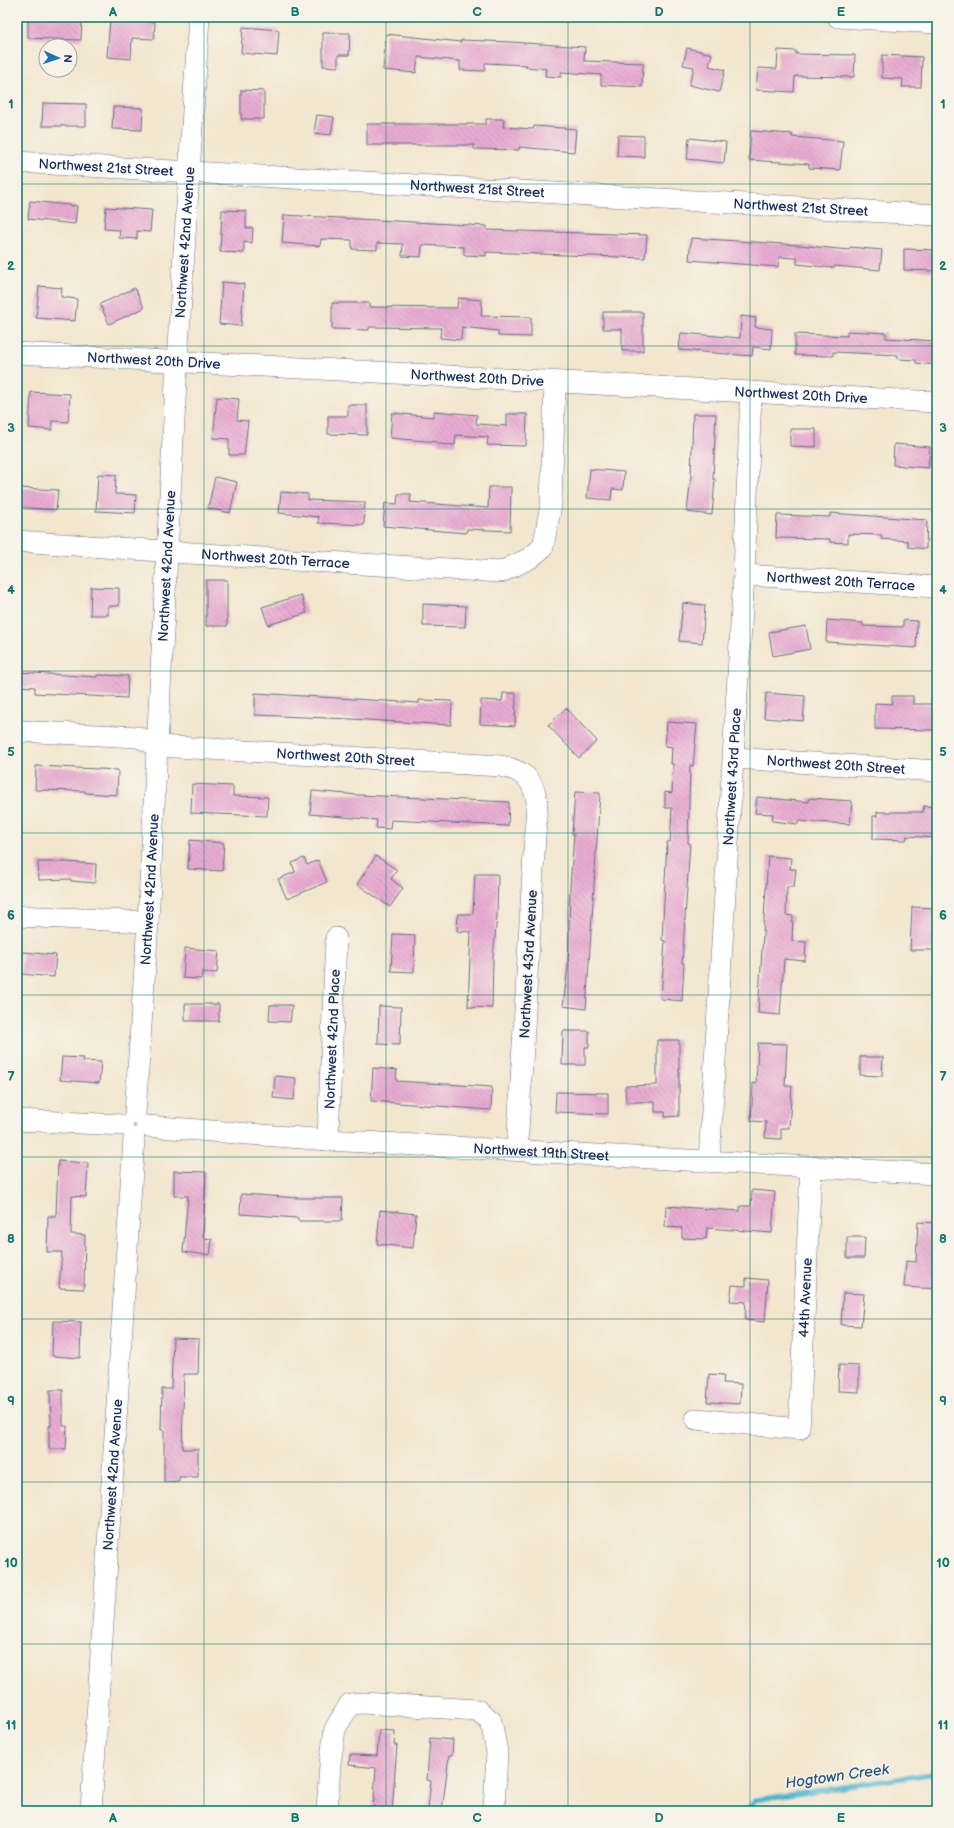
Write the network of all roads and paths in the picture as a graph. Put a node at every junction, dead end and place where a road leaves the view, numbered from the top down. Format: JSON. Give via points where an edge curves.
{"nodes":[{"id":1,"x":199,"y":17,"type":"edge"},
{"id":2,"x":838,"y":17,"type":"edge"},
{"id":3,"x":937,"y":23,"type":"edge"},
{"id":4,"x":17,"y":162,"type":"edge"},
{"id":5,"x":189,"y":171,"type":"junction"},
{"id":6,"x":937,"y":215,"type":"edge"},
{"id":7,"x":17,"y":353,"type":"edge"},
{"id":8,"x":177,"y":362,"type":"junction"},
{"id":9,"x":555,"y":383,"type":"junction"},
{"id":10,"x":751,"y":392,"type":"junction"},
{"id":11,"x":937,"y":402,"type":"edge"},
{"id":12,"x":17,"y":541,"type":"edge"},
{"id":13,"x":167,"y":551,"type":"junction"},
{"id":14,"x":744,"y":575,"type":"junction"},
{"id":15,"x":937,"y":587,"type":"edge"},
{"id":16,"x":17,"y":731,"type":"edge"},
{"id":17,"x":158,"y":746,"type":"junction"},
{"id":18,"x":734,"y":758,"type":"junction"},
{"id":19,"x":937,"y":771,"type":"edge"},
{"id":20,"x":530,"y":780,"type":"joint"},
{"id":21,"x":17,"y":916,"type":"edge"},
{"id":22,"x":148,"y":922,"type":"junction"},
{"id":23,"x":336,"y":938,"type":"dead end"},
{"id":24,"x":17,"y":1120,"type":"edge"},
{"id":25,"x":134,"y":1126,"type":"junction"},
{"id":26,"x":328,"y":1140,"type":"junction"},
{"id":27,"x":517,"y":1150,"type":"junction"},
{"id":28,"x":709,"y":1161,"type":"junction"},
{"id":29,"x":811,"y":1167,"type":"junction"},
{"id":30,"x":937,"y":1174,"type":"edge"},
{"id":31,"x":696,"y":1419,"type":"dead end"},
{"id":32,"x":92,"y":1811,"type":"edge"},
{"id":33,"x":326,"y":1811,"type":"edge"},
{"id":34,"x":494,"y":1811,"type":"edge"}],
"edges":[{"from":1,"to":5,"type":"street","name":"Northwest 42nd Avenue"},
{"from":2,"to":3,"type":"street"},
{"from":4,"to":5,"type":"street","name":"Northwest 21st Street"},
{"from":5,"to":6,"type":"street","name":"Northwest 21st Street"},
{"from":5,"to":8,"type":"street","name":"Northwest 42nd Avenue"},
{"from":7,"to":8,"type":"street","name":"Northwest 20th Drive"},
{"from":8,"to":9,"type":"street","name":"Northwest 20th Drive"},
{"from":8,"to":13,"type":"street","name":"Northwest 42nd Avenue"},
{"from":9,"to":10,"type":"street","name":"Northwest 20th Drive"},
{"from":9,"to":13,"type":"street","name":"Northwest 20th Terrace","via":[[551,505],[543,547],[530,558],[501,572]]},
{"from":10,"to":11,"type":"street","name":"Northwest 20th Drive"},
{"from":10,"to":14,"type":"street","name":"Northwest 43rd Place"},
{"from":12,"to":13,"type":"street","name":"Northwest 20th Terrace"},
{"from":13,"to":17,"type":"street","name":"Northwest 42nd Avenue"},
{"from":14,"to":15,"type":"street","name":"Northwest 20th Terrace"},
{"from":14,"to":18,"type":"street","name":"Northwest 43rd Place"},
{"from":16,"to":17,"type":"street","via":[[138,737]]},
{"from":17,"to":20,"type":"street","name":"Northwest 20th Street","via":[[501,766],[516,770]]},
{"from":17,"to":22,"type":"street","name":"Northwest 42nd Avenue"},
{"from":18,"to":19,"type":"street","name":"Northwest 20th Street"},
{"from":18,"to":28,"type":"street","name":"Northwest 43rd Place"},
{"from":20,"to":27,"type":"street","name":"Northwest 43rd Avenue","via":[[537,801]]},
{"from":21,"to":22,"type":"street"},
{"from":22,"to":25,"type":"street","name":"Northwest 42nd Avenue"},
{"from":23,"to":26,"type":"street","name":"Northwest 42nd Place"},
{"from":24,"to":25,"type":"street","name":"Northwest 19th Street"},
{"from":25,"to":26,"type":"street","name":"Northwest 19th Street"},
{"from":25,"to":32,"type":"street","name":"Northwest 42nd Avenue"},
{"from":26,"to":27,"type":"street","name":"Northwest 19th Street"},
{"from":27,"to":28,"type":"street","name":"Northwest 19th Street"},
{"from":28,"to":29,"type":"street","name":"Northwest 19th Street"},
{"from":29,"to":30,"type":"street","name":"Northwest 19th Street"},
{"from":29,"to":31,"type":"street","name":"44th Avenue","via":[[799,1429]]},
{"from":33,"to":34,"type":"street","via":[[335,1729],[350,1704],[363,1703],[477,1710],[491,1721],[497,1752]]}]}
